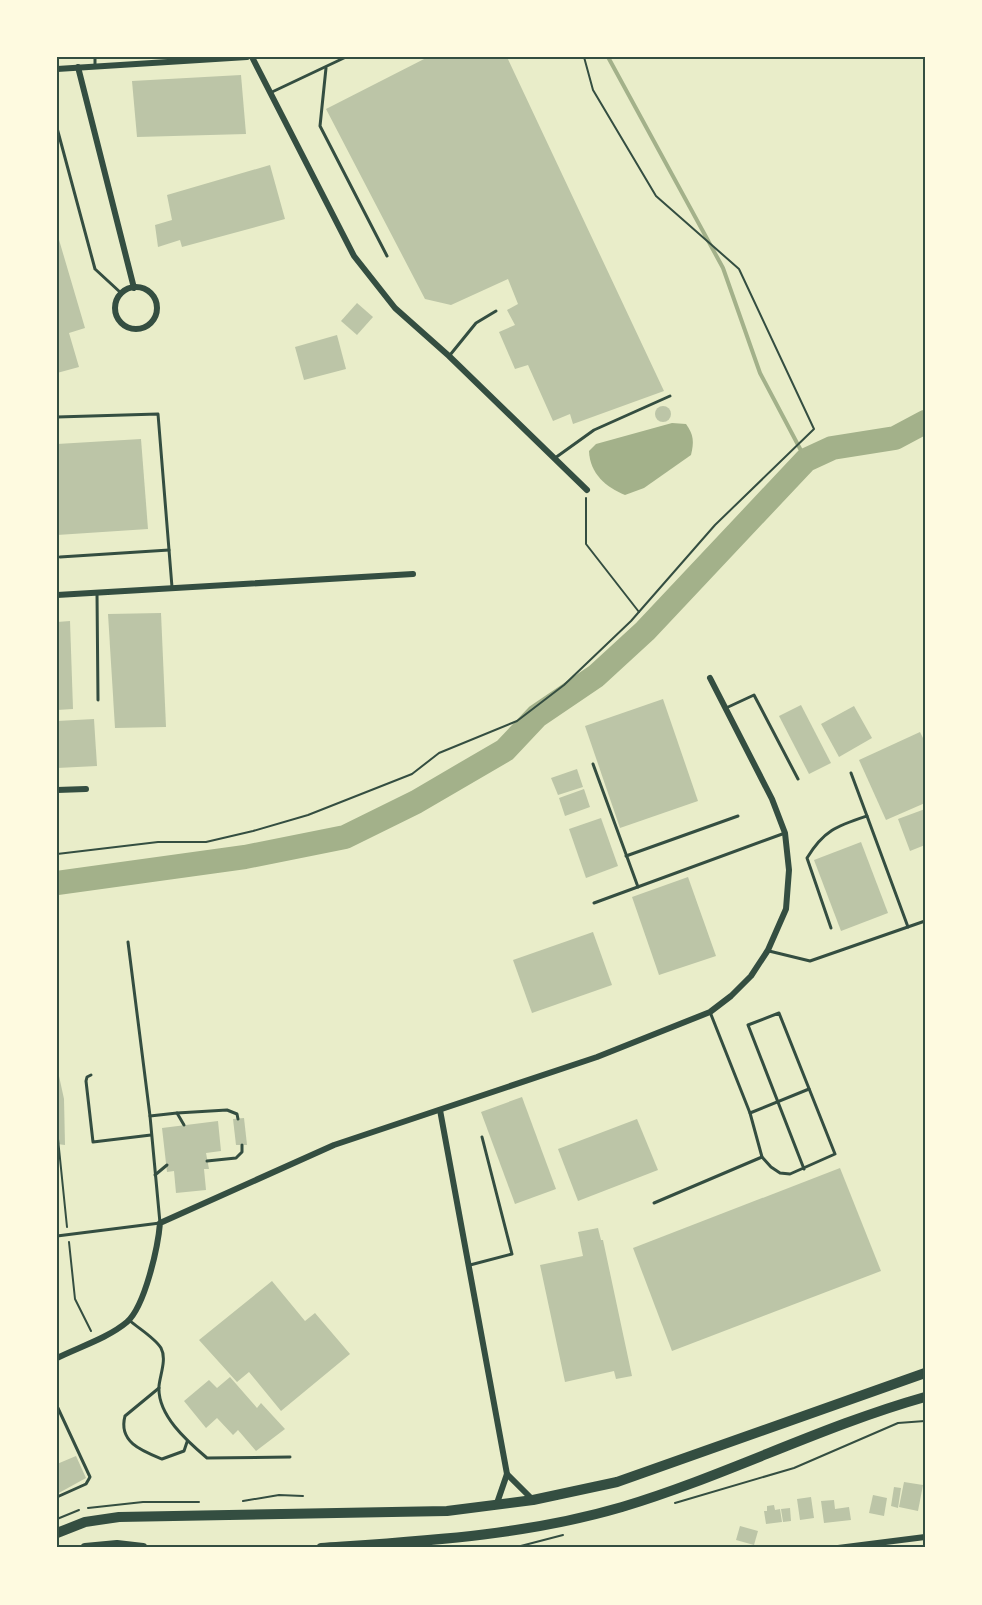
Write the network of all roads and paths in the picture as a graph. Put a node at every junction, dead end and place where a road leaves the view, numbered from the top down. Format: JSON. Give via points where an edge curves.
{"nodes":[{"id":1,"x":95,"y":57,"type":"edge"},
{"id":2,"x":247,"y":57,"type":"edge"},
{"id":3,"x":252,"y":57,"type":"edge"},
{"id":4,"x":346,"y":57,"type":"edge"},
{"id":5,"x":584,"y":57,"type":"edge"},
{"id":6,"x":141,"y":60,"type":"edge"},
{"id":7,"x":96,"y":66,"type":"junction"},
{"id":8,"x":78,"y":68,"type":"junction"},
{"id":9,"x":326,"y":68,"type":"junction"},
{"id":10,"x":57,"y":69,"type":"edge"},
{"id":11,"x":269,"y":94,"type":"junction"},
{"id":12,"x":57,"y":128,"type":"edge"},
{"id":13,"x":387,"y":256,"type":"dead end"},
{"id":14,"x":134,"y":288,"type":"junction"},
{"id":15,"x":121,"y":294,"type":"junction"},
{"id":16,"x":496,"y":311,"type":"dead end"},
{"id":17,"x":449,"y":356,"type":"junction"},
{"id":18,"x":670,"y":396,"type":"dead end"},
{"id":19,"x":57,"y":417,"type":"edge"},
{"id":20,"x":555,"y":458,"type":"junction"},
{"id":21,"x":587,"y":490,"type":"joint"},
{"id":22,"x":169,"y":550,"type":"junction"},
{"id":23,"x":60,"y":558,"type":"dead end"},
{"id":24,"x":414,"y":574,"type":"dead end"},
{"id":25,"x":172,"y":588,"type":"junction"},
{"id":26,"x":97,"y":593,"type":"junction"},
{"id":27,"x":57,"y":595,"type":"edge"},
{"id":28,"x":640,"y":612,"type":"junction"},
{"id":29,"x":710,"y":678,"type":"dead end"},
{"id":30,"x":98,"y":700,"type":"dead end"},
{"id":31,"x":726,"y":708,"type":"junction"},
{"id":32,"x":593,"y":764,"type":"dead end"},
{"id":33,"x":851,"y":773,"type":"dead end"},
{"id":34,"x":798,"y":779,"type":"dead end"},
{"id":35,"x":86,"y":789,"type":"dead end"},
{"id":36,"x":57,"y":790,"type":"edge"},
{"id":37,"x":738,"y":816,"type":"dead end"},
{"id":38,"x":867,"y":816,"type":"junction"},
{"id":39,"x":785,"y":833,"type":"junction"},
{"id":40,"x":57,"y":854,"type":"edge"},
{"id":41,"x":626,"y":856,"type":"junction"},
{"id":42,"x":638,"y":887,"type":"junction"},
{"id":43,"x":594,"y":903,"type":"dead end"},
{"id":44,"x":925,"y":921,"type":"edge"},
{"id":45,"x":908,"y":927,"type":"junction"},
{"id":46,"x":831,"y":928,"type":"dead end"},
{"id":47,"x":128,"y":942,"type":"dead end"},
{"id":48,"x":768,"y":950,"type":"junction"},
{"id":49,"x":710,"y":1012,"type":"junction"},
{"id":50,"x":91,"y":1076,"type":"dead end"},
{"id":51,"x":809,"y":1089,"type":"junction"},
{"id":52,"x":777,"y":1102,"type":"junction"},
{"id":53,"x":440,"y":1110,"type":"junction"},
{"id":54,"x":177,"y":1113,"type":"junction"},
{"id":55,"x":750,"y":1113,"type":"junction"},
{"id":56,"x":150,"y":1116,"type":"junction"},
{"id":57,"x":238,"y":1119,"type":"dead end"},
{"id":58,"x":184,"y":1125,"type":"dead end"},
{"id":59,"x":152,"y":1135,"type":"junction"},
{"id":60,"x":482,"y":1137,"type":"dead end"},
{"id":61,"x":242,"y":1145,"type":"dead end"},
{"id":62,"x":762,"y":1157,"type":"junction"},
{"id":63,"x":207,"y":1161,"type":"dead end"},
{"id":64,"x":167,"y":1165,"type":"dead end"},
{"id":65,"x":804,"y":1169,"type":"junction"},
{"id":66,"x":155,"y":1175,"type":"junction"},
{"id":67,"x":654,"y":1203,"type":"dead end"},
{"id":68,"x":160,"y":1222,"type":"junction"},
{"id":69,"x":57,"y":1236,"type":"edge"},
{"id":70,"x":468,"y":1266,"type":"junction"},
{"id":71,"x":129,"y":1320,"type":"junction"},
{"id":72,"x":57,"y":1358,"type":"edge"},
{"id":73,"x":925,"y":1373,"type":"edge"},
{"id":74,"x":159,"y":1388,"type":"junction"},
{"id":75,"x":925,"y":1397,"type":"edge"},
{"id":76,"x":57,"y":1406,"type":"edge"},
{"id":77,"x":925,"y":1421,"type":"edge"},
{"id":78,"x":187,"y":1441,"type":"junction"},
{"id":79,"x":290,"y":1456,"type":"dead end"},
{"id":80,"x":507,"y":1474,"type":"junction"},
{"id":81,"x":57,"y":1497,"type":"edge"},
{"id":82,"x":533,"y":1500,"type":"junction"},
{"id":83,"x":496,"y":1506,"type":"junction"},
{"id":84,"x":665,"y":1506,"type":"dead end"},
{"id":85,"x":57,"y":1533,"type":"edge"},
{"id":86,"x":569,"y":1533,"type":"dead end"},
{"id":87,"x":925,"y":1537,"type":"edge"},
{"id":88,"x":85,"y":1548,"type":"edge"},
{"id":89,"x":143,"y":1548,"type":"edge"},
{"id":90,"x":321,"y":1548,"type":"edge"},
{"id":91,"x":513,"y":1548,"type":"edge"},
{"id":92,"x":838,"y":1548,"type":"edge"}],
"edges":[{"from":1,"to":7,"type":"lane"},
{"from":2,"to":6,"type":"street"},
{"from":3,"to":11,"type":"street"},
{"from":4,"to":9,"type":"lane"},
{"from":5,"to":28,"type":"path","via":[[593,90],[656,196],[739,269],[814,429],[715,525]]},
{"from":6,"to":7,"type":"street"},
{"from":7,"to":8,"type":"street"},
{"from":8,"to":10,"type":"street"},
{"from":8,"to":14,"type":"street"},
{"from":9,"to":11,"type":"lane"},
{"from":9,"to":13,"type":"lane","via":[[320,126]]},
{"from":11,"to":17,"type":"street","via":[[354,256],[395,308]]},
{"from":12,"to":15,"type":"lane","via":[[95,269]]},
{"from":14,"to":15,"type":"street"},
{"from":14,"to":15,"type":"street","via":[[146,290],[157,303],[156,315],[148,326],[132,329],[122,324],[115,306]]},
{"from":16,"to":17,"type":"lane","via":[[476,323]]},
{"from":17,"to":20,"type":"street"},
{"from":18,"to":20,"type":"lane","via":[[594,430]]},
{"from":19,"to":22,"type":"lane","via":[[158,414]]},
{"from":20,"to":21,"type":"street"},
{"from":21,"to":28,"type":"path","via":[[586,544]]},
{"from":22,"to":23,"type":"lane"},
{"from":22,"to":25,"type":"lane"},
{"from":24,"to":25,"type":"street"},
{"from":25,"to":26,"type":"street"},
{"from":26,"to":27,"type":"street"},
{"from":26,"to":30,"type":"lane"},
{"from":28,"to":40,"type":"path","via":[[564,685],[517,721],[439,753],[412,774],[308,815],[206,842],[158,842]]},
{"from":29,"to":31,"type":"street"},
{"from":31,"to":34,"type":"lane","via":[[754,695]]},
{"from":31,"to":39,"type":"street"},
{"from":32,"to":41,"type":"lane"},
{"from":33,"to":38,"type":"lane"},
{"from":35,"to":36,"type":"street"},
{"from":37,"to":41,"type":"lane"},
{"from":38,"to":45,"type":"lane"},
{"from":38,"to":46,"type":"lane","via":[[831,828],[807,858]]},
{"from":39,"to":42,"type":"lane"},
{"from":39,"to":48,"type":"street","via":[[789,870],[786,909]]},
{"from":41,"to":42,"type":"lane"},
{"from":42,"to":43,"type":"lane"},
{"from":44,"to":45,"type":"lane"},
{"from":45,"to":48,"type":"lane","via":[[810,961]]},
{"from":47,"to":56,"type":"lane"},
{"from":48,"to":49,"type":"street","via":[[751,976]]},
{"from":49,"to":53,"type":"street","via":[[597,1057]]},
{"from":49,"to":55,"type":"lane"},
{"from":50,"to":59,"type":"lane","via":[[86,1081],[93,1142]]},
{"from":51,"to":52,"type":"lane"},
{"from":51,"to":52,"type":"lane","via":[[779,1013],[748,1025]]},
{"from":51,"to":65,"type":"lane","via":[[835,1154]]},
{"from":52,"to":55,"type":"lane"},
{"from":52,"to":65,"type":"lane"},
{"from":53,"to":68,"type":"street","via":[[334,1145]]},
{"from":53,"to":70,"type":"street"},
{"from":54,"to":56,"type":"lane"},
{"from":54,"to":57,"type":"lane","via":[[227,1110],[237,1114]]},
{"from":54,"to":58,"type":"lane"},
{"from":55,"to":62,"type":"lane"},
{"from":56,"to":59,"type":"lane"},
{"from":59,"to":66,"type":"lane"},
{"from":60,"to":70,"type":"lane","via":[[512,1254]]},
{"from":61,"to":63,"type":"lane","via":[[236,1158]]},
{"from":62,"to":65,"type":"lane","via":[[780,1173]]},
{"from":62,"to":67,"type":"lane"},
{"from":64,"to":66,"type":"lane"},
{"from":66,"to":68,"type":"lane"},
{"from":68,"to":69,"type":"lane"},
{"from":68,"to":71,"type":"street","via":[[158,1248]]},
{"from":70,"to":80,"type":"street"},
{"from":71,"to":72,"type":"street"},
{"from":71,"to":74,"type":"lane","via":[[160,1348],[163,1360]]},
{"from":73,"to":82,"type":"main road","via":[[617,1482]]},
{"from":74,"to":78,"type":"lane","via":[[161,1402]]},
{"from":74,"to":78,"type":"lane","via":[[125,1416],[123,1430],[127,1438],[162,1459],[184,1451]]},
{"from":75,"to":90,"type":"main road","via":[[623,1506],[545,1527],[471,1538]]},
{"from":76,"to":81,"type":"lane","via":[[90,1477],[86,1484]]},
{"from":77,"to":84,"type":"path","via":[[898,1423],[794,1468]]},
{"from":78,"to":79,"type":"lane","via":[[207,1458]]},
{"from":80,"to":82,"type":"street"},
{"from":80,"to":83,"type":"street"},
{"from":82,"to":83,"type":"main road"},
{"from":83,"to":85,"type":"main road","via":[[447,1511],[119,1517],[85,1522]]},
{"from":86,"to":91,"type":"path"},
{"from":87,"to":92,"type":"street"},
{"from":88,"to":89,"type":"main road"}]}
